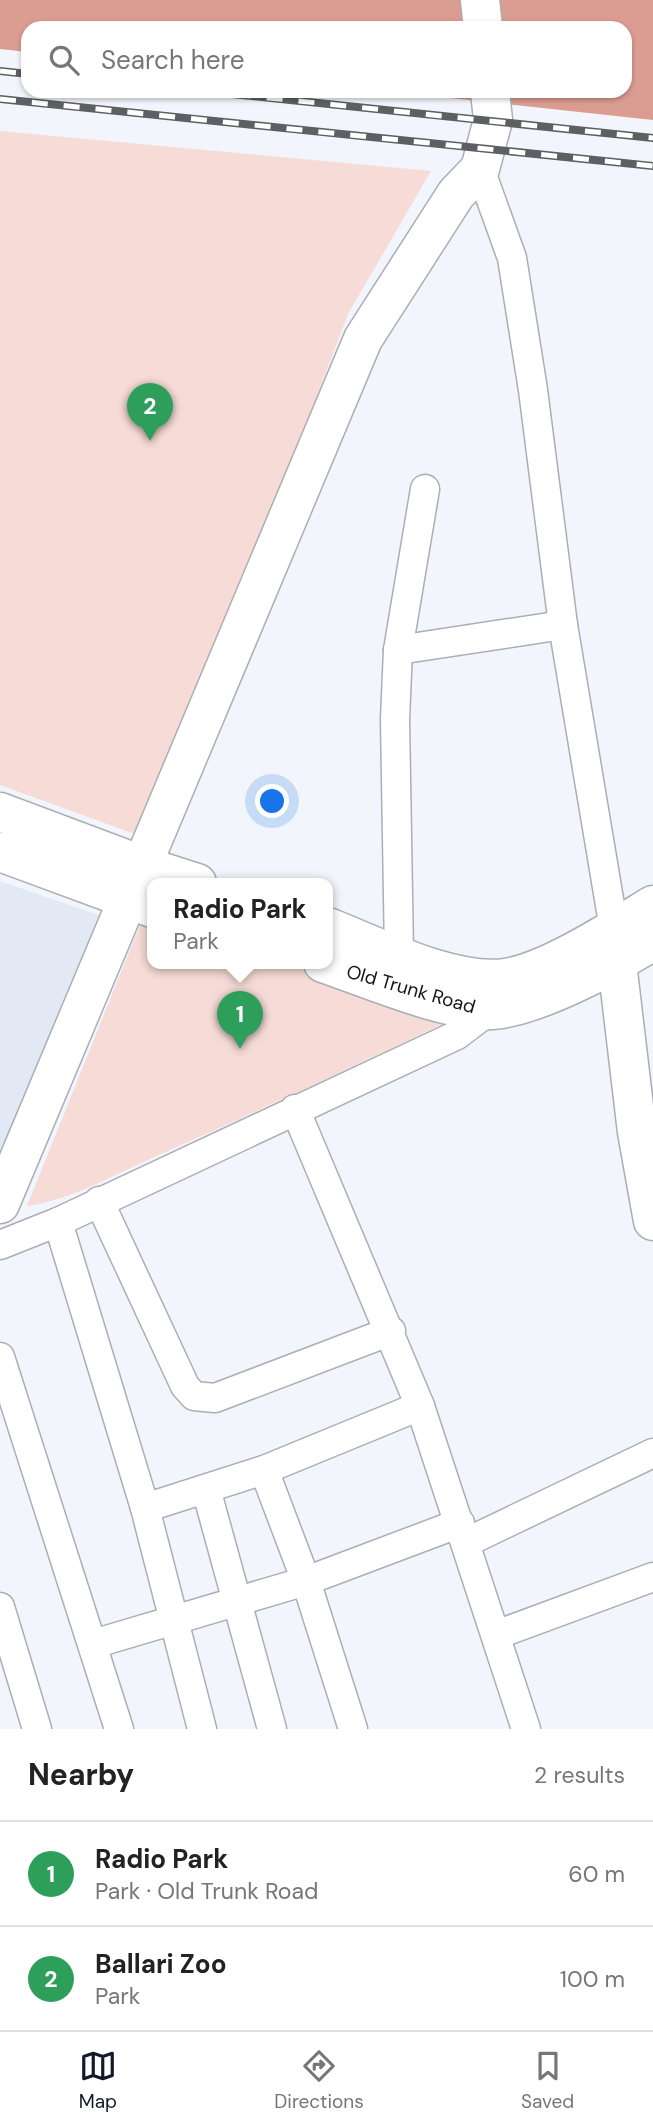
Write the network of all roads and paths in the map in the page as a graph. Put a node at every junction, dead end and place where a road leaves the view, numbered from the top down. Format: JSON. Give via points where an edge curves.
{"nodes":[{"id":1,"x":480,"y":0,"type":"edge"},
{"id":2,"x":482,"y":21,"type":"edge"},
{"id":3,"x":491,"y":98,"type":"edge"},
{"id":4,"x":480,"y":169,"type":"junction"},
{"id":5,"x":425,"y":489,"type":"dead end"},
{"id":6,"x":562,"y":625,"type":"junction"},
{"id":7,"x":398,"y":649,"type":"junction"},
{"id":8,"x":0,"y":811,"type":"edge"},
{"id":9,"x":0,"y":852,"type":"edge"},
{"id":10,"x":144,"y":866,"type":"junction"},
{"id":11,"x":181,"y":878,"type":"edge"},
{"id":12,"x":140,"y":904,"type":"edge"},
{"id":13,"x":653,"y":905,"type":"edge"},
{"id":14,"x":333,"y":929,"type":"edge"},
{"id":15,"x":653,"y":941,"type":"edge"},
{"id":16,"x":615,"y":946,"type":"junction"},
{"id":17,"x":399,"y":954,"type":"junction"},
{"id":18,"x":333,"y":966,"type":"edge"},
{"id":19,"x":490,"y":1010,"type":"junction"},
{"id":20,"x":295,"y":1109,"type":"junction"},
{"id":21,"x":99,"y":1201,"type":"junction"},
{"id":22,"x":0,"y":1204,"type":"edge"},
{"id":23,"x":653,"y":1221,"type":"edge"},
{"id":24,"x":58,"y":1223,"type":"junction"},
{"id":25,"x":0,"y":1245,"type":"edge"},
{"id":26,"x":391,"y":1331,"type":"junction"},
{"id":27,"x":0,"y":1357,"type":"edge"},
{"id":28,"x":421,"y":1406,"type":"junction"},
{"id":29,"x":653,"y":1453,"type":"edge"},
{"id":30,"x":264,"y":1471,"type":"junction"},
{"id":31,"x":206,"y":1489,"type":"junction"},
{"id":32,"x":145,"y":1508,"type":"junction"},
{"id":33,"x":464,"y":1533,"type":"junction"},
{"id":34,"x":653,"y":1577,"type":"edge"},
{"id":35,"x":306,"y":1581,"type":"junction"},
{"id":36,"x":238,"y":1602,"type":"junction"},
{"id":37,"x":0,"y":1608,"type":"edge"},
{"id":38,"x":173,"y":1621,"type":"junction"},
{"id":39,"x":496,"y":1635,"type":"junction"},
{"id":40,"x":93,"y":1644,"type":"junction"},
{"id":41,"x":37,"y":1729,"type":"edge"},
{"id":42,"x":119,"y":1729,"type":"edge"},
{"id":43,"x":202,"y":1729,"type":"edge"},
{"id":44,"x":272,"y":1729,"type":"edge"},
{"id":45,"x":353,"y":1729,"type":"edge"},
{"id":46,"x":526,"y":1729,"type":"edge"}],
"edges":[{"from":1,"to":2,"type":"street"},
{"from":3,"to":4,"type":"street","via":[[494,120]]},
{"from":4,"to":6,"type":"street","via":[[512,258]]},
{"from":4,"to":10,"type":"street","via":[[440,216],[363,339]]},
{"from":5,"to":7,"type":"street"},
{"from":6,"to":7,"type":"street"},
{"from":6,"to":16,"type":"street"},
{"from":7,"to":17,"type":"street"},
{"from":8,"to":10,"type":"street"},
{"from":9,"to":12,"type":"street"},
{"from":10,"to":11,"type":"street"},
{"from":10,"to":12,"type":"street"},
{"from":12,"to":22,"type":"street"},
{"from":13,"to":16,"type":"street"},
{"from":14,"to":17,"type":"street"},
{"from":15,"to":16,"type":"street","name":"Old Trunk Road"},
{"from":16,"to":17,"type":"street","via":[[560,957],[509,978],[474,978]]},
{"from":16,"to":19,"type":"street","name":"Old Trunk Road","via":[[512,1007]]},
{"from":16,"to":23,"type":"street","via":[[637,1132]]},
{"from":18,"to":19,"type":"street","name":"Old Trunk Road","via":[[452,1004]]},
{"from":19,"to":20,"type":"street","via":[[457,1035]]},
{"from":20,"to":21,"type":"street"},
{"from":20,"to":26,"type":"street"},
{"from":21,"to":24,"type":"street"},
{"from":21,"to":26,"type":"street","via":[[185,1386],[194,1396],[215,1398]]},
{"from":24,"to":25,"type":"street"},
{"from":24,"to":32,"type":"street"},
{"from":26,"to":28,"type":"street"},
{"from":27,"to":40,"type":"street"},
{"from":28,"to":30,"type":"street"},
{"from":28,"to":33,"type":"street"},
{"from":29,"to":33,"type":"street"},
{"from":30,"to":31,"type":"street"},
{"from":30,"to":35,"type":"street"},
{"from":31,"to":32,"type":"street"},
{"from":31,"to":36,"type":"street"},
{"from":32,"to":38,"type":"street"},
{"from":33,"to":35,"type":"street"},
{"from":33,"to":39,"type":"street"},
{"from":34,"to":39,"type":"street"},
{"from":35,"to":36,"type":"street"},
{"from":35,"to":45,"type":"street"},
{"from":36,"to":38,"type":"street"},
{"from":36,"to":44,"type":"street"},
{"from":37,"to":41,"type":"street"},
{"from":38,"to":40,"type":"street"},
{"from":38,"to":43,"type":"street"},
{"from":39,"to":46,"type":"street"},
{"from":40,"to":42,"type":"street"}]}
